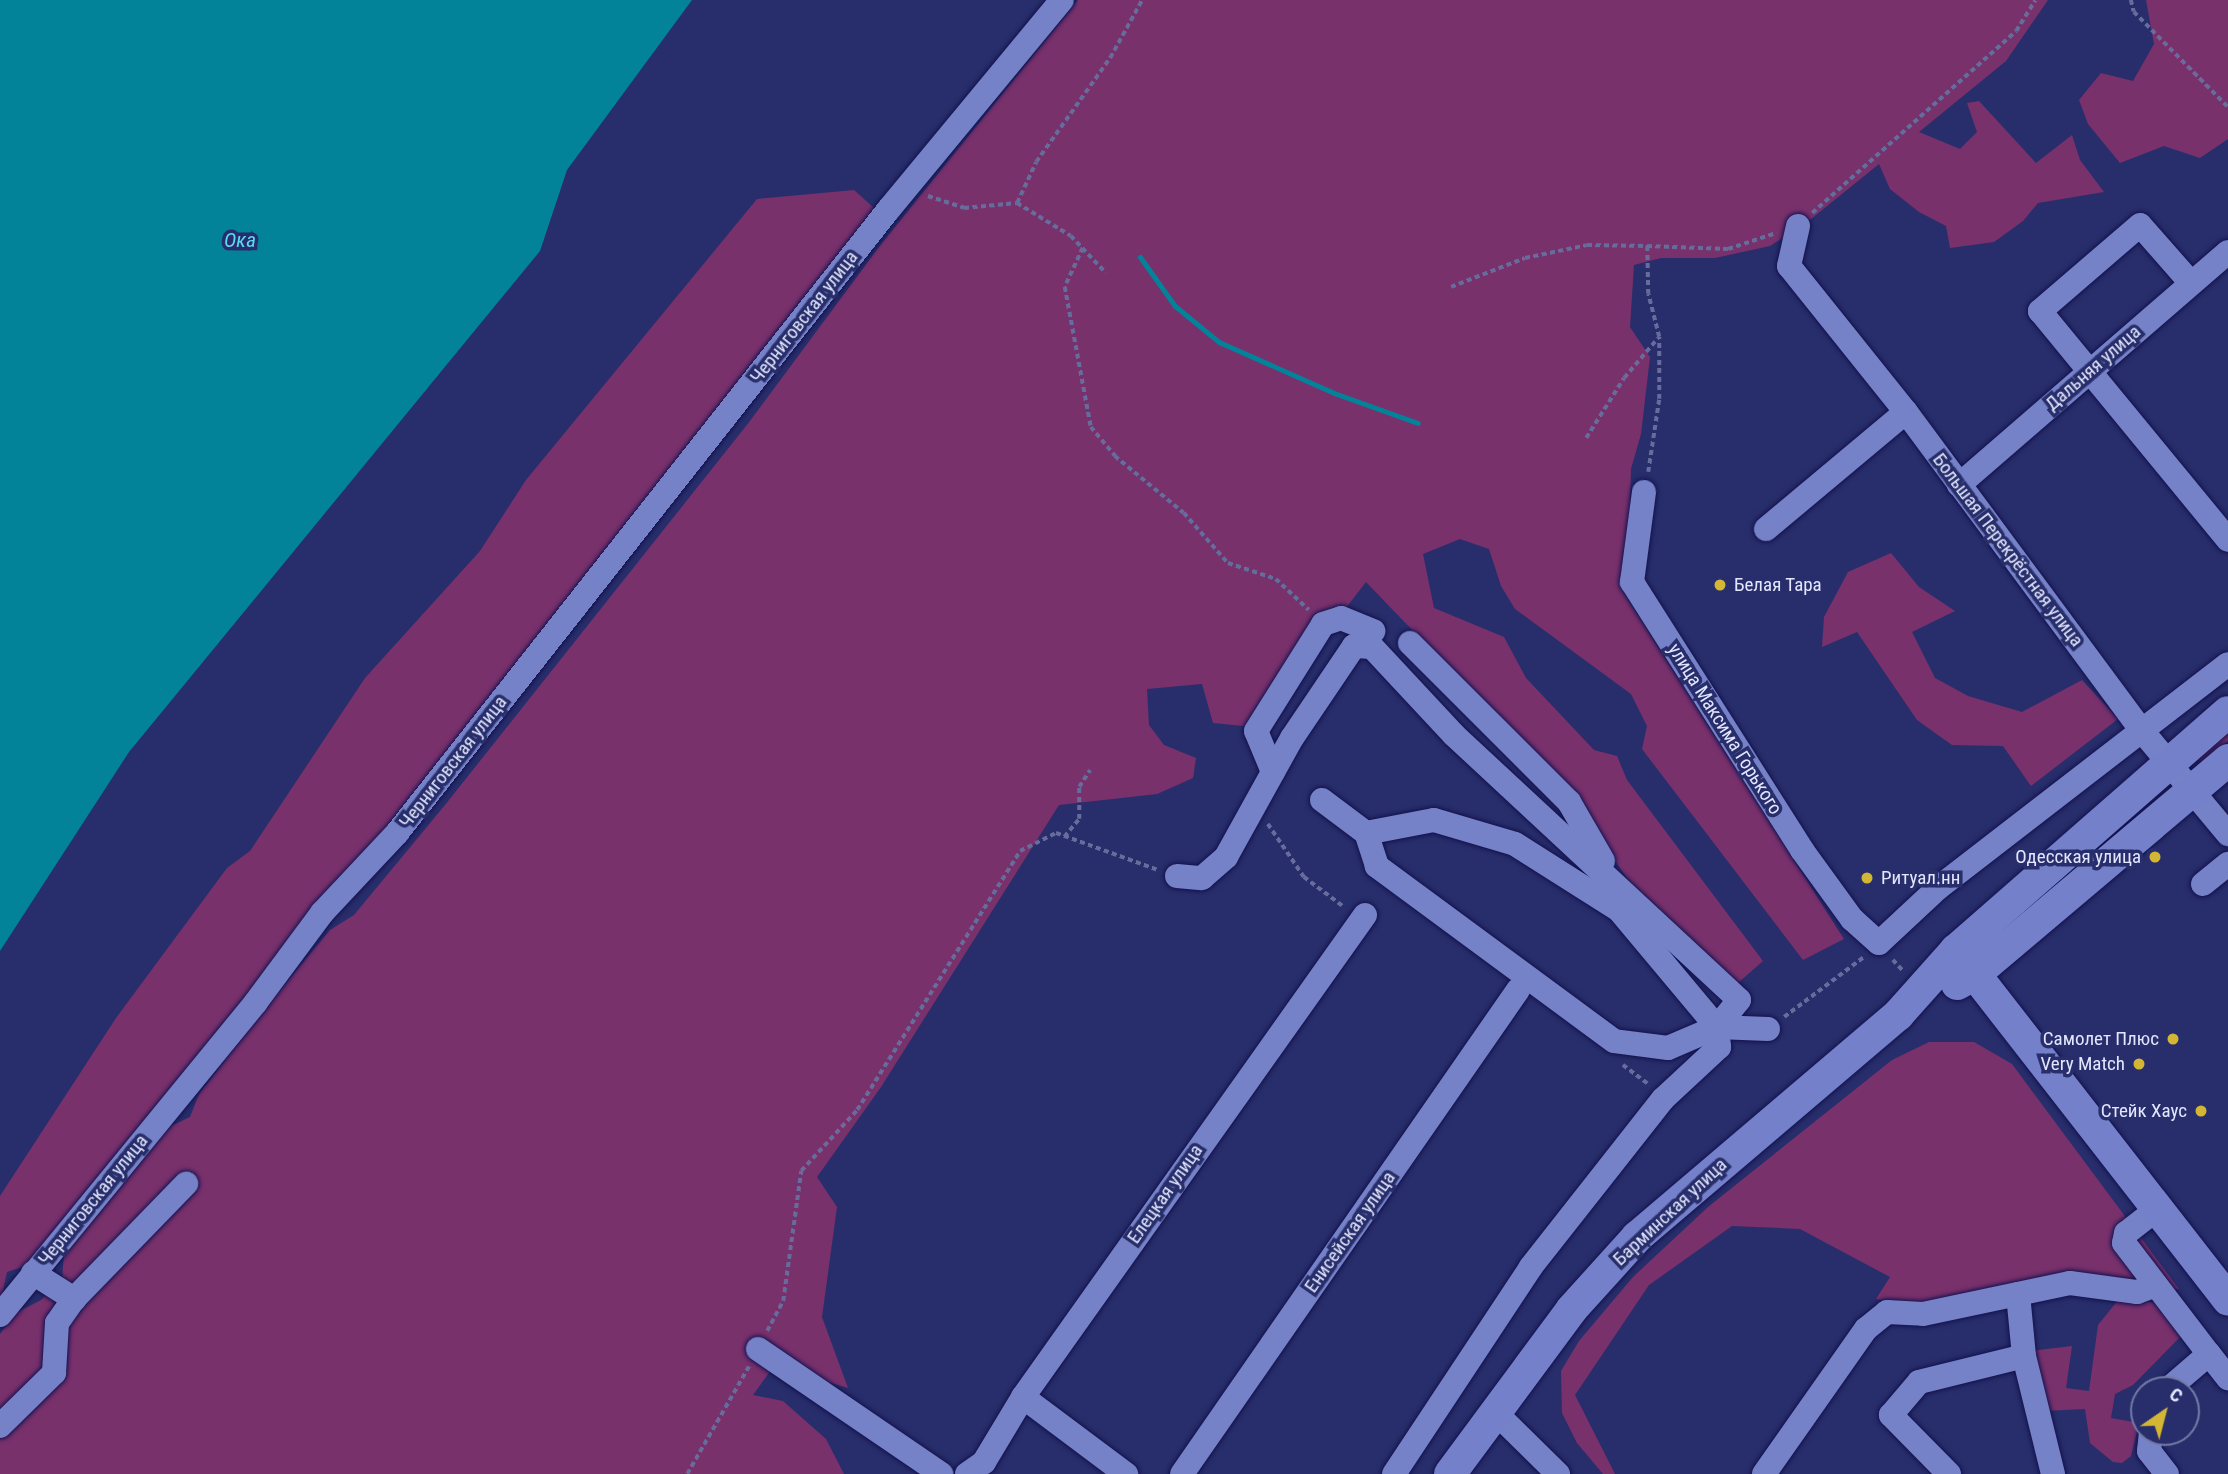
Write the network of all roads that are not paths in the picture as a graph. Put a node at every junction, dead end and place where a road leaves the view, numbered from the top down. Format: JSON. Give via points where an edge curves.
{"nodes":[{"id":1,"x":1062,"y":0,"type":"edge"},
{"id":2,"x":1798,"y":226,"type":"dead end"},
{"id":3,"x":2228,"y":252,"type":"edge"},
{"id":4,"x":2191,"y":283,"type":"junction"},
{"id":5,"x":2090,"y":373,"type":"junction"},
{"id":6,"x":1906,"y":412,"type":"junction"},
{"id":7,"x":1958,"y":485,"type":"junction"},
{"id":8,"x":1644,"y":492,"type":"dead end"},
{"id":9,"x":1766,"y":530,"type":"dead end"},
{"id":10,"x":2228,"y":540,"type":"edge"},
{"id":11,"x":1373,"y":631,"type":"dead end"},
{"id":12,"x":1410,"y":643,"type":"dead end"},
{"id":13,"x":2228,"y":664,"type":"edge"},
{"id":14,"x":2228,"y":712,"type":"edge"},
{"id":15,"x":2143,"y":732,"type":"junction"},
{"id":16,"x":2228,"y":761,"type":"edge"},
{"id":17,"x":2168,"y":763,"type":"junction"},
{"id":18,"x":1273,"y":772,"type":"junction"},
{"id":19,"x":2193,"y":791,"type":"junction"},
{"id":20,"x":1322,"y":800,"type":"dead end"},
{"id":21,"x":1366,"y":833,"type":"junction"},
{"id":22,"x":2228,"y":834,"type":"edge"},
{"id":23,"x":2228,"y":864,"type":"edge"},
{"id":24,"x":1177,"y":876,"type":"road end"},
{"id":25,"x":1615,"y":883,"type":"junction"},
{"id":26,"x":2203,"y":884,"type":"dead end"},
{"id":27,"x":1363,"y":917,"type":"road end"},
{"id":28,"x":1965,"y":962,"type":"junction"},
{"id":29,"x":1518,"y":990,"type":"dead end"},
{"id":30,"x":1717,"y":1027,"type":"junction"},
{"id":31,"x":1768,"y":1029,"type":"road end"},
{"id":32,"x":186,"y":1184,"type":"dead end"},
{"id":33,"x":2157,"y":1209,"type":"junction"},
{"id":34,"x":33,"y":1273,"type":"junction"},
{"id":35,"x":2156,"y":1285,"type":"junction"},
{"id":36,"x":2018,"y":1294,"type":"junction"},
{"id":37,"x":74,"y":1299,"type":"junction"},
{"id":38,"x":2228,"y":1300,"type":"edge"},
{"id":39,"x":0,"y":1315,"type":"edge"},
{"id":40,"x":758,"y":1349,"type":"road end"},
{"id":41,"x":2209,"y":1354,"type":"junction"},
{"id":42,"x":2024,"y":1356,"type":"junction"},
{"id":43,"x":2183,"y":1376,"type":"edge"},
{"id":44,"x":2228,"y":1378,"type":"edge"},
{"id":45,"x":1023,"y":1397,"type":"junction"},
{"id":46,"x":1496,"y":1413,"type":"junction"},
{"id":47,"x":0,"y":1426,"type":"edge"},
{"id":48,"x":2150,"y":1446,"type":"edge"},
{"id":49,"x":941,"y":1474,"type":"edge"},
{"id":50,"x":967,"y":1474,"type":"edge"},
{"id":51,"x":1126,"y":1474,"type":"edge"},
{"id":52,"x":1182,"y":1474,"type":"edge"},
{"id":53,"x":1394,"y":1474,"type":"edge"},
{"id":54,"x":1450,"y":1474,"type":"edge"},
{"id":55,"x":1558,"y":1474,"type":"edge"},
{"id":56,"x":1764,"y":1474,"type":"edge"},
{"id":57,"x":1949,"y":1474,"type":"edge"},
{"id":58,"x":2053,"y":1474,"type":"edge"},
{"id":59,"x":2167,"y":1474,"type":"edge"}],
"edges":[{"from":1,"to":34,"type":"street","name":"Черниговская улица","via":[[896,201],[397,833],[322,913],[256,1002]]},
{"from":2,"to":6,"type":"street","name":"Большая Перекрёстная улица","via":[[1789,266]]},
{"from":3,"to":4,"type":"street","name":"Дальняя улица"},
{"from":4,"to":5,"type":"street","name":"Дальняя улица"},
{"from":4,"to":5,"type":"street","via":[[2140,225],[2040,311]]},
{"from":5,"to":7,"type":"street","name":"Дальняя улица"},
{"from":5,"to":10,"type":"street"},
{"from":6,"to":7,"type":"street","name":"Большая Перекрёстная улица"},
{"from":6,"to":9,"type":"street"},
{"from":7,"to":15,"type":"street","name":"Большая Перекрёстная улица"},
{"from":8,"to":15,"type":"street","name":"улица Максима Горького","via":[[1632,582],[1802,850],[1852,919],[1879,943],[1938,888]]},
{"from":11,"to":18,"type":"street","via":[[1342,618],[1323,624],[1256,731]]},
{"from":12,"to":25,"type":"street","via":[[1569,802]]},
{"from":13,"to":15,"type":"street"},
{"from":14,"to":17,"type":"main road"},
{"from":15,"to":17,"type":"street","name":"Большая Перекрёстная улица"},
{"from":16,"to":19,"type":"main road"},
{"from":17,"to":19,"type":"street","name":"Большая Перекрёстная улица"},
{"from":17,"to":28,"type":"main road"},
{"from":18,"to":24,"type":"street","via":[[1226,857],[1202,878]]},
{"from":18,"to":25,"type":"street","via":[[1354,646],[1373,647],[1454,734]]},
{"from":19,"to":22,"type":"street","name":"Большая Перекрёстная улица"},
{"from":19,"to":28,"type":"main road"},
{"from":20,"to":21,"type":"street"},
{"from":21,"to":30,"type":"street","via":[[1434,820],[1515,844],[1619,910]]},
{"from":21,"to":30,"type":"street","via":[[1377,866],[1614,1041],[1668,1048]]},
{"from":23,"to":26,"type":"street"},
{"from":25,"to":30,"type":"street","via":[[1739,1000]]},
{"from":27,"to":45,"type":"street","name":"Елецкая улица"},
{"from":28,"to":33,"type":"main road"},
{"from":28,"to":46,"type":"main road","name":"Барминская улица","via":[[1637,1237],[1572,1309]]},
{"from":29,"to":52,"type":"street","name":"Енисейская улица"},
{"from":30,"to":31,"type":"street"},
{"from":30,"to":53,"type":"street","via":[[1719,1047],[1663,1100],[1531,1267]]},
{"from":32,"to":37,"type":"street"},
{"from":33,"to":35,"type":"street","via":[[2123,1238]]},
{"from":33,"to":38,"type":"main road"},
{"from":34,"to":37,"type":"street"},
{"from":34,"to":39,"type":"street","name":"Черниговская улица"},
{"from":35,"to":36,"type":"street","via":[[2137,1292],[2070,1283]]},
{"from":35,"to":41,"type":"street"},
{"from":36,"to":42,"type":"street"},
{"from":36,"to":56,"type":"street","via":[[1923,1314],[1887,1312],[1866,1329]]},
{"from":37,"to":47,"type":"street","via":[[57,1323],[54,1373]]},
{"from":40,"to":49,"type":"street"},
{"from":41,"to":43,"type":"street"},
{"from":41,"to":44,"type":"street"},
{"from":42,"to":57,"type":"street","via":[[1919,1382],[1891,1415]]},
{"from":42,"to":58,"type":"street"},
{"from":45,"to":50,"type":"street","name":"Елецкая улица","via":[[984,1462]]},
{"from":45,"to":51,"type":"street"},
{"from":46,"to":54,"type":"main road","name":"Барминская улица"},
{"from":46,"to":55,"type":"street"},
{"from":48,"to":59,"type":"street"}]}
